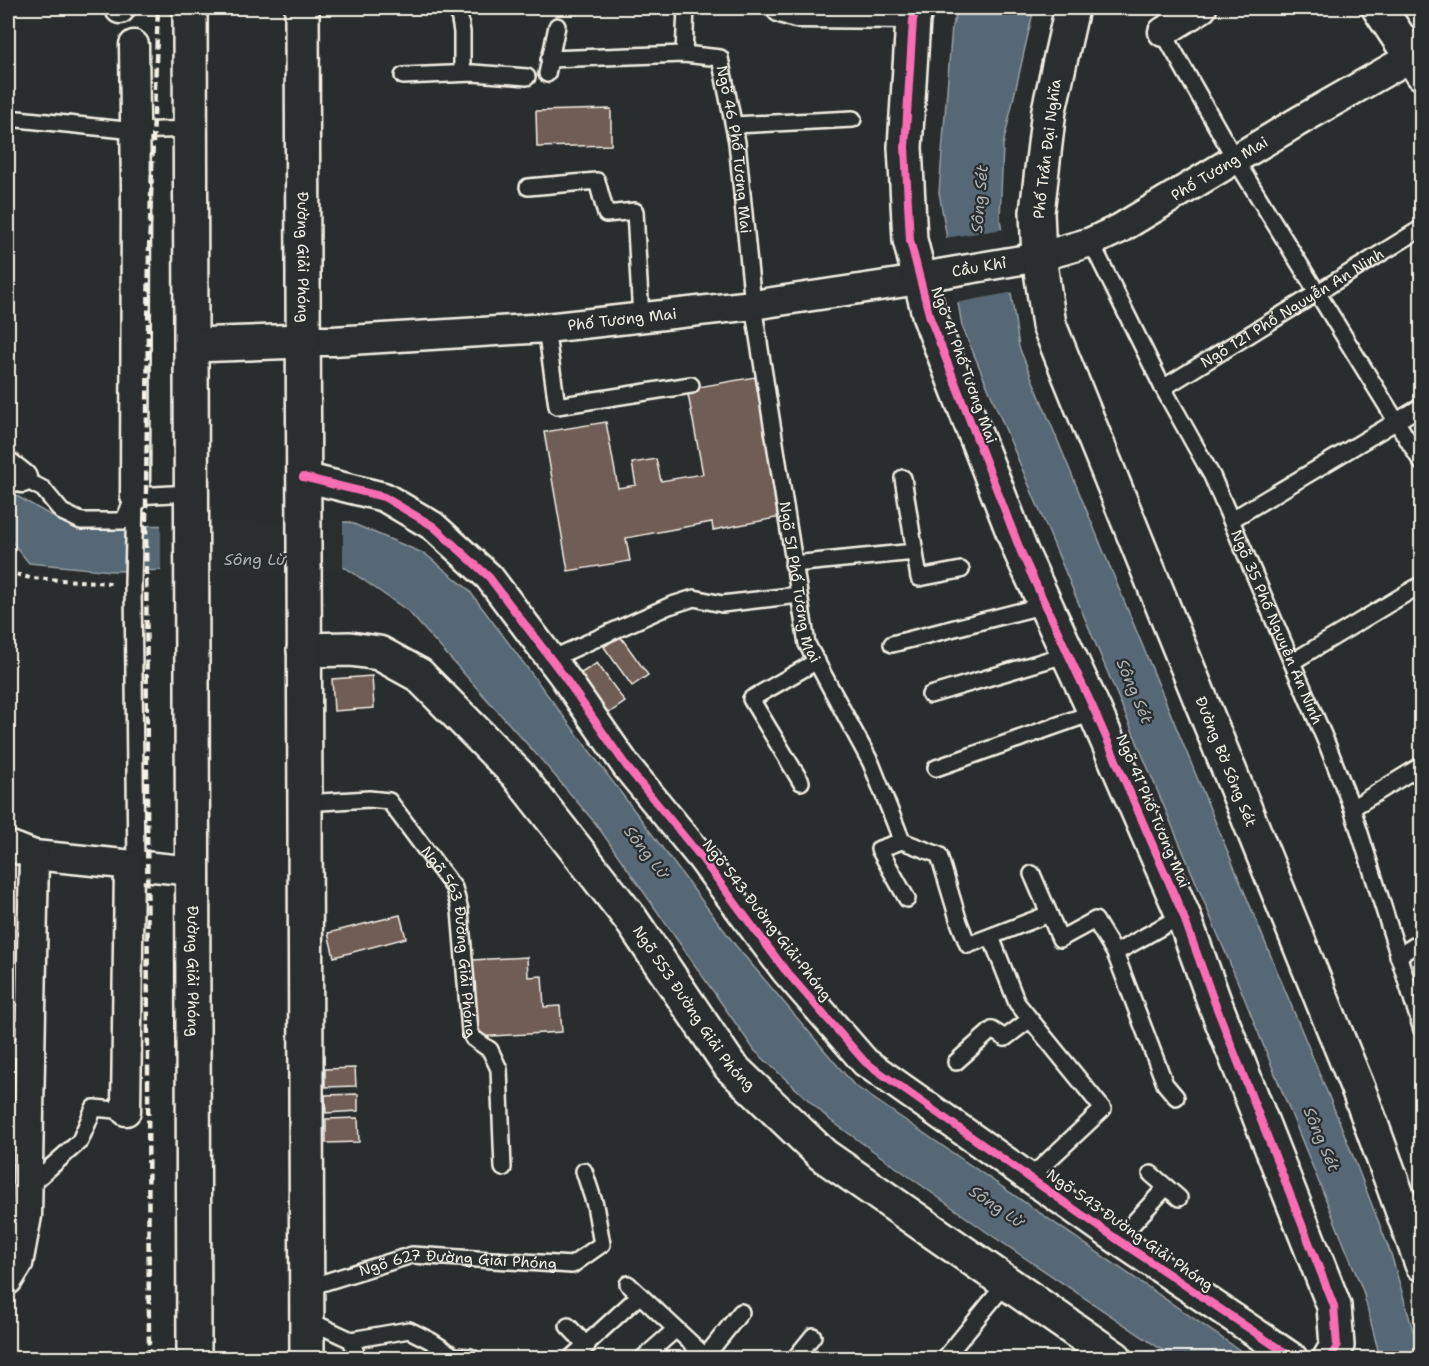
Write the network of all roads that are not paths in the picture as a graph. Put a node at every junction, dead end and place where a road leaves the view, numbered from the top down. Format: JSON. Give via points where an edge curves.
{"nodes":[{"id":1,"x":190,"y":8,"type":"edge"},
{"id":2,"x":302,"y":8,"type":"edge"},
{"id":3,"x":458,"y":8,"type":"edge"},
{"id":4,"x":686,"y":8,"type":"edge"},
{"id":5,"x":781,"y":8,"type":"edge"},
{"id":6,"x":1072,"y":8,"type":"edge"},
{"id":7,"x":1202,"y":8,"type":"edge"},
{"id":8,"x":1379,"y":8,"type":"edge"},
{"id":9,"x":915,"y":11,"type":"edge"},
{"id":10,"x":557,"y":26,"type":"dead end"},
{"id":11,"x":1163,"y":33,"type":"joint"},
{"id":12,"x":134,"y":45,"type":"dead end"},
{"id":13,"x":684,"y":54,"type":"junction"},
{"id":14,"x":1418,"y":61,"type":"edge"},
{"id":15,"x":462,"y":73,"type":"junction"},
{"id":16,"x":403,"y":76,"type":"dead end"},
{"id":17,"x":527,"y":78,"type":"dead end"},
{"id":18,"x":8,"y":118,"type":"edge"},
{"id":19,"x":853,"y":119,"type":"dead end"},
{"id":20,"x":734,"y":125,"type":"junction"},
{"id":21,"x":190,"y":129,"type":"junction"},
{"id":22,"x":135,"y":131,"type":"junction"},
{"id":23,"x":1235,"y":159,"type":"junction"},
{"id":24,"x":528,"y":187,"type":"dead end"},
{"id":25,"x":1422,"y":228,"type":"edge"},
{"id":26,"x":1091,"y":242,"type":"junction"},
{"id":27,"x":1029,"y":258,"type":"junction"},
{"id":28,"x":929,"y":277,"type":"junction"},
{"id":29,"x":1316,"y":293,"type":"junction"},
{"id":30,"x":753,"y":305,"type":"junction"},
{"id":31,"x":641,"y":318,"type":"junction"},
{"id":32,"x":546,"y":328,"type":"junction"},
{"id":33,"x":302,"y":341,"type":"junction"},
{"id":34,"x":192,"y":345,"type":"junction"},
{"id":35,"x":691,"y":385,"type":"dead end"},
{"id":36,"x":1163,"y":388,"type":"junction"},
{"id":37,"x":1422,"y":406,"type":"edge"},
{"id":38,"x":1395,"y":421,"type":"junction"},
{"id":39,"x":1422,"y":463,"type":"edge"},
{"id":40,"x":15,"y":472,"type":"edge"},
{"id":41,"x":903,"y":478,"type":"dead end"},
{"id":42,"x":303,"y":493,"type":"junction"},
{"id":43,"x":191,"y":500,"type":"junction"},
{"id":44,"x":134,"y":505,"type":"junction"},
{"id":45,"x":1231,"y":520,"type":"junction"},
{"id":46,"x":915,"y":552,"type":"junction"},
{"id":47,"x":794,"y":564,"type":"junction"},
{"id":48,"x":961,"y":570,"type":"dead end"},
{"id":49,"x":1422,"y":584,"type":"edge"},
{"id":50,"x":798,"y":595,"type":"junction"},
{"id":51,"x":1046,"y":605,"type":"junction"},
{"id":52,"x":892,"y":644,"type":"dead end"},
{"id":53,"x":304,"y":650,"type":"junction"},
{"id":54,"x":1068,"y":654,"type":"junction"},
{"id":55,"x":551,"y":660,"type":"junction"},
{"id":56,"x":817,"y":661,"type":"junction"},
{"id":57,"x":1292,"y":662,"type":"junction"},
{"id":58,"x":930,"y":695,"type":"dead end"},
{"id":59,"x":1095,"y":712,"type":"junction"},
{"id":60,"x":1422,"y":765,"type":"edge"},
{"id":61,"x":936,"y":768,"type":"dead end"},
{"id":62,"x":801,"y":782,"type":"dead end"},
{"id":63,"x":304,"y":803,"type":"junction"},
{"id":64,"x":1352,"y":808,"type":"junction"},
{"id":65,"x":902,"y":841,"type":"junction"},
{"id":66,"x":8,"y":845,"type":"edge"},
{"id":67,"x":34,"y":855,"type":"junction"},
{"id":68,"x":133,"y":866,"type":"junction"},
{"id":69,"x":193,"y":871,"type":"junction"},
{"id":70,"x":1032,"y":874,"type":"dead end"},
{"id":71,"x":907,"y":899,"type":"dead end"},
{"id":72,"x":1049,"y":914,"type":"junction"},
{"id":73,"x":1183,"y":915,"type":"junction"},
{"id":74,"x":991,"y":937,"type":"junction"},
{"id":75,"x":1422,"y":941,"type":"edge"},
{"id":76,"x":1115,"y":952,"type":"junction"},
{"id":77,"x":1398,"y":956,"type":"junction"},
{"id":78,"x":1029,"y":1020,"type":"junction"},
{"id":79,"x":1422,"y":1030,"type":"edge"},
{"id":80,"x":18,"y":1050,"type":"edge"},
{"id":81,"x":956,"y":1062,"type":"dead end"},
{"id":82,"x":1176,"y":1097,"type":"dead end"},
{"id":83,"x":126,"y":1111,"type":"joint"},
{"id":84,"x":503,"y":1168,"type":"dead end"},
{"id":85,"x":584,"y":1171,"type":"dead end"},
{"id":86,"x":1150,"y":1174,"type":"dead end"},
{"id":87,"x":1031,"y":1179,"type":"junction"},
{"id":88,"x":1166,"y":1187,"type":"junction"},
{"id":89,"x":27,"y":1188,"type":"junction"},
{"id":90,"x":1179,"y":1197,"type":"dead end"},
{"id":91,"x":1118,"y":1240,"type":"junction"},
{"id":92,"x":1419,"y":1249,"type":"edge"},
{"id":93,"x":8,"y":1280,"type":"edge"},
{"id":94,"x":1007,"y":1282,"type":"junction"},
{"id":95,"x":628,"y":1284,"type":"dead end"},
{"id":96,"x":640,"y":1295,"type":"junction"},
{"id":97,"x":306,"y":1304,"type":"junction"},
{"id":98,"x":741,"y":1312,"type":"dead end"},
{"id":99,"x":568,"y":1326,"type":"dead end"},
{"id":100,"x":676,"y":1329,"type":"junction"},
{"id":101,"x":813,"y":1336,"type":"dead end"},
{"id":102,"x":351,"y":1340,"type":"junction"},
{"id":103,"x":583,"y":1353,"type":"edge"},
{"id":104,"x":706,"y":1358,"type":"edge"},
{"id":105,"x":194,"y":1359,"type":"edge"},
{"id":106,"x":306,"y":1359,"type":"edge"},
{"id":107,"x":358,"y":1359,"type":"edge"},
{"id":108,"x":472,"y":1359,"type":"edge"},
{"id":109,"x":643,"y":1359,"type":"edge"},
{"id":110,"x":795,"y":1359,"type":"edge"},
{"id":111,"x":945,"y":1359,"type":"edge"},
{"id":112,"x":1115,"y":1359,"type":"edge"},
{"id":113,"x":1293,"y":1359,"type":"edge"},
{"id":114,"x":1330,"y":1359,"type":"edge"}],
"edges":[{"from":1,"to":21,"type":"street"},
{"from":2,"to":33,"type":"street","name":"Đường Giải Phóng"},
{"from":3,"to":15,"type":"lane"},
{"from":4,"to":13,"type":"lane"},
{"from":5,"to":9,"type":"street","via":[[796,13]]},
{"from":6,"to":27,"type":"street","name":"Phố Trần Đại Nghĩa","via":[[1049,110]]},
{"from":7,"to":11,"type":"street"},
{"from":8,"to":14,"type":"street"},
{"from":9,"to":28,"type":"street","via":[[905,147],[910,240]]},
{"from":10,"to":13,"type":"lane","name":"Ngõ 46 Phố Tương Mai","via":[[548,67]]},
{"from":11,"to":23,"type":"lane"},
{"from":12,"to":22,"type":"street"},
{"from":13,"to":20,"type":"lane","name":"Ngõ 46 Phố Tương Mai","via":[[720,58]]},
{"from":14,"to":23,"type":"street","name":"Phố Tương Mai"},
{"from":15,"to":16,"type":"lane"},
{"from":15,"to":17,"type":"lane"},
{"from":18,"to":22,"type":"lane"},
{"from":19,"to":20,"type":"lane"},
{"from":20,"to":30,"type":"lane","name":"Ngõ 46 Phố Tương Mai"},
{"from":21,"to":22,"type":"lane"},
{"from":21,"to":34,"type":"street"},
{"from":22,"to":44,"type":"street"},
{"from":23,"to":26,"type":"street","name":"Phố Tương Mai"},
{"from":23,"to":29,"type":"lane"},
{"from":24,"to":31,"type":"lane","via":[[597,181],[606,214],[635,211]]},
{"from":25,"to":29,"type":"lane","name":"Ngõ 121 Phố Nguyễn An Ninh"},
{"from":26,"to":27,"type":"street","name":"Phố Tương Mai"},
{"from":26,"to":36,"type":"lane","name":"Ngõ 35 Phố Nguyễn An Ninh"},
{"from":27,"to":28,"type":"street","name":"Cầu Khỉ"},
{"from":27,"to":92,"type":"street","name":"Đường Bờ Sông Sét","via":[[1049,326]]},
{"from":28,"to":30,"type":"street","name":"Phố Tương Mai"},
{"from":28,"to":51,"type":"street","name":"Ngõ 41 Phố Tương Mai","via":[[930,318],[1009,522]]},
{"from":29,"to":36,"type":"lane","name":"Ngõ 121 Phố Nguyễn An Ninh"},
{"from":29,"to":38,"type":"lane"},
{"from":30,"to":31,"type":"street","name":"Phố Tương Mai"},
{"from":30,"to":47,"type":"lane","name":"Ngõ 51 Phố Tương Mai"},
{"from":31,"to":32,"type":"street","name":"Phố Tương Mai"},
{"from":32,"to":33,"type":"street","name":"Phố Tương Mai"},
{"from":32,"to":35,"type":"lane","via":[[556,406]]},
{"from":33,"to":34,"type":"street"},
{"from":33,"to":42,"type":"street","name":"Đường Giải Phóng"},
{"from":34,"to":43,"type":"street"},
{"from":36,"to":45,"type":"lane","name":"Ngõ 35 Phố Nguyễn An Ninh","via":[[1212,476]]},
{"from":37,"to":38,"type":"lane"},
{"from":38,"to":39,"type":"lane"},
{"from":38,"to":45,"type":"lane"},
{"from":40,"to":44,"type":"lane","via":[[43,489],[62,512],[81,522],[123,521]]},
{"from":41,"to":46,"type":"lane"},
{"from":42,"to":53,"type":"street","name":"Đường Giải Phóng"},
{"from":42,"to":55,"type":"street","name":"Ngõ 543 Đường Giải Phóng","via":[[384,497],[433,526],[489,578]]},
{"from":43,"to":44,"type":"lane"},
{"from":43,"to":69,"type":"street","name":"Đường Giải Phóng"},
{"from":44,"to":68,"type":"lane"},
{"from":45,"to":57,"type":"lane","name":"Ngõ 35 Phố Nguyễn An Ninh"},
{"from":46,"to":47,"type":"lane"},
{"from":46,"to":48,"type":"lane","via":[[919,578]]},
{"from":47,"to":50,"type":"lane","name":"Ngõ 51 Phố Tương Mai"},
{"from":49,"to":57,"type":"lane"},
{"from":50,"to":55,"type":"lane","via":[[722,604],[694,598]]},
{"from":50,"to":56,"type":"lane","name":"Ngõ 51 Phố Tương Mai","via":[[807,644]]},
{"from":51,"to":52,"type":"lane"},
{"from":51,"to":54,"type":"street","name":"Ngõ 41 Phố Tương Mai"},
{"from":53,"to":63,"type":"street"},
{"from":53,"to":94,"type":"street","name":"Ngõ 553 Đường Giải Phóng","via":[[379,653],[419,675],[517,774],[630,918],[730,1066],[823,1155]]},
{"from":54,"to":58,"type":"lane"},
{"from":54,"to":59,"type":"street","name":"Ngõ 41 Phố Tương Mai"},
{"from":55,"to":87,"type":"street","name":"Ngõ 543 Đường Giải Phóng","via":[[627,767],[785,970],[865,1062]]},
{"from":56,"to":62,"type":"lane","via":[[751,699]]},
{"from":56,"to":65,"type":"lane","name":"Ngõ 51 Phố Tương Mai","via":[[871,763]]},
{"from":57,"to":64,"type":"lane","name":"Ngõ 35 Phố Nguyễn An Ninh"},
{"from":59,"to":61,"type":"lane"},
{"from":59,"to":73,"type":"street","name":"Ngõ 41 Phố Tương Mai"},
{"from":60,"to":64,"type":"lane"},
{"from":63,"to":84,"type":"lane","name":"Ngõ 563 Đường Giải Phóng","via":[[389,801],[454,888],[460,910],[470,1032],[490,1050],[499,1069]]},
{"from":63,"to":97,"type":"street"},
{"from":64,"to":77,"type":"lane","name":"Ngõ 35 Phố Nguyễn An Ninh"},
{"from":65,"to":71,"type":"lane","via":[[879,849]]},
{"from":65,"to":74,"type":"lane","via":[[939,855],[968,945]]},
{"from":66,"to":67,"type":"street"},
{"from":67,"to":68,"type":"street"},
{"from":67,"to":80,"type":"street"},
{"from":68,"to":69,"type":"street"},
{"from":68,"to":83,"type":"street"},
{"from":69,"to":105,"type":"street","name":"Đường Giải Phóng"},
{"from":70,"to":72,"type":"lane"},
{"from":72,"to":74,"type":"lane"},
{"from":72,"to":76,"type":"lane","via":[[1060,939],[1095,920]]},
{"from":73,"to":76,"type":"lane"},
{"from":73,"to":114,"type":"street","name":"Ngõ 41 Phố Tương Mai","via":[[1334,1306],[1337,1346]]},
{"from":74,"to":78,"type":"lane","via":[[1017,1003]]},
{"from":75,"to":77,"type":"lane"},
{"from":76,"to":82,"type":"lane","via":[[1165,1084]]},
{"from":77,"to":79,"type":"lane","name":"Ngõ 35 Phố Nguyễn An Ninh"},
{"from":78,"to":81,"type":"lane","via":[[1005,1038],[992,1030]]},
{"from":78,"to":87,"type":"lane","via":[[1103,1109]]},
{"from":80,"to":89,"type":"street"},
{"from":83,"to":89,"type":"lane","via":[[94,1108],[80,1141]]},
{"from":85,"to":97,"type":"lane","name":"Ngõ 627 Đường Giải Phóng","via":[[602,1244],[572,1265],[412,1255]]},
{"from":86,"to":88,"type":"lane"},
{"from":87,"to":91,"type":"street","name":"Ngõ 543 Đường Giải Phóng"},
{"from":88,"to":90,"type":"lane"},
{"from":88,"to":91,"type":"lane"},
{"from":89,"to":93,"type":"street","via":[[27,1216],[18,1264]]},
{"from":91,"to":113,"type":"street","name":"Ngõ 543 Đường Giải Phóng"},
{"from":94,"to":111,"type":"lane"},
{"from":94,"to":112,"type":"street","name":"Ngõ 553 Đường Giải Phóng"},
{"from":95,"to":96,"type":"lane"},
{"from":96,"to":100,"type":"lane"},
{"from":96,"to":103,"type":"lane"},
{"from":97,"to":102,"type":"lane"},
{"from":97,"to":106,"type":"street"},
{"from":98,"to":104,"type":"lane"},
{"from":99,"to":103,"type":"lane"},
{"from":100,"to":104,"type":"lane"},
{"from":100,"to":109,"type":"lane"},
{"from":101,"to":110,"type":"lane"},
{"from":102,"to":107,"type":"lane"},
{"from":102,"to":108,"type":"lane","via":[[409,1330],[454,1356]]}]}
